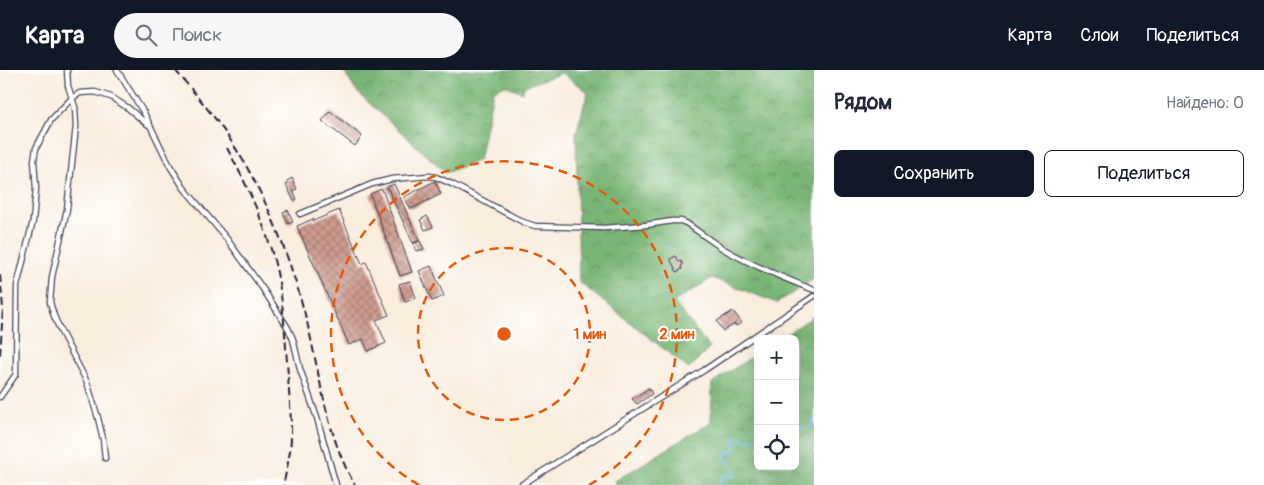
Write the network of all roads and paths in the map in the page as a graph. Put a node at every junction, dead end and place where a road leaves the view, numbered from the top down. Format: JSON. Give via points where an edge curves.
{"nodes":[{"id":1,"x":67,"y":70,"type":"edge"},
{"id":2,"x":117,"y":70,"type":"edge"},
{"id":3,"x":72,"y":98,"type":"junction"},
{"id":4,"x":152,"y":131,"type":"junction"},
{"id":5,"x":300,"y":214,"type":"dead end"},
{"id":6,"x":814,"y":290,"type":"edge"},
{"id":7,"x":814,"y":296,"type":"edge"},
{"id":8,"x":0,"y":397,"type":"edge"},
{"id":9,"x":105,"y":458,"type":"dead end"},
{"id":10,"x":336,"y":485,"type":"edge"},
{"id":11,"x":521,"y":485,"type":"edge"}],
"edges":[{"from":1,"to":3,"type":"lane"},
{"from":2,"to":4,"type":"lane"},
{"from":3,"to":4,"type":"lane","via":[[88,92],[111,98],[136,114]]},
{"from":3,"to":8,"type":"lane","via":[[51,120],[36,148],[34,221],[17,286],[16,374]]},
{"from":3,"to":9,"type":"lane","via":[[76,126],[70,192],[52,277],[50,302],[61,332],[87,382]]},
{"from":4,"to":10,"type":"lane","via":[[184,188],[227,239],[288,328]]},
{"from":5,"to":6,"type":"lane","via":[[382,181],[436,177],[535,226],[604,228],[672,221],[686,223],[739,257]]},
{"from":7,"to":11,"type":"lane","via":[[706,369]]}]}
